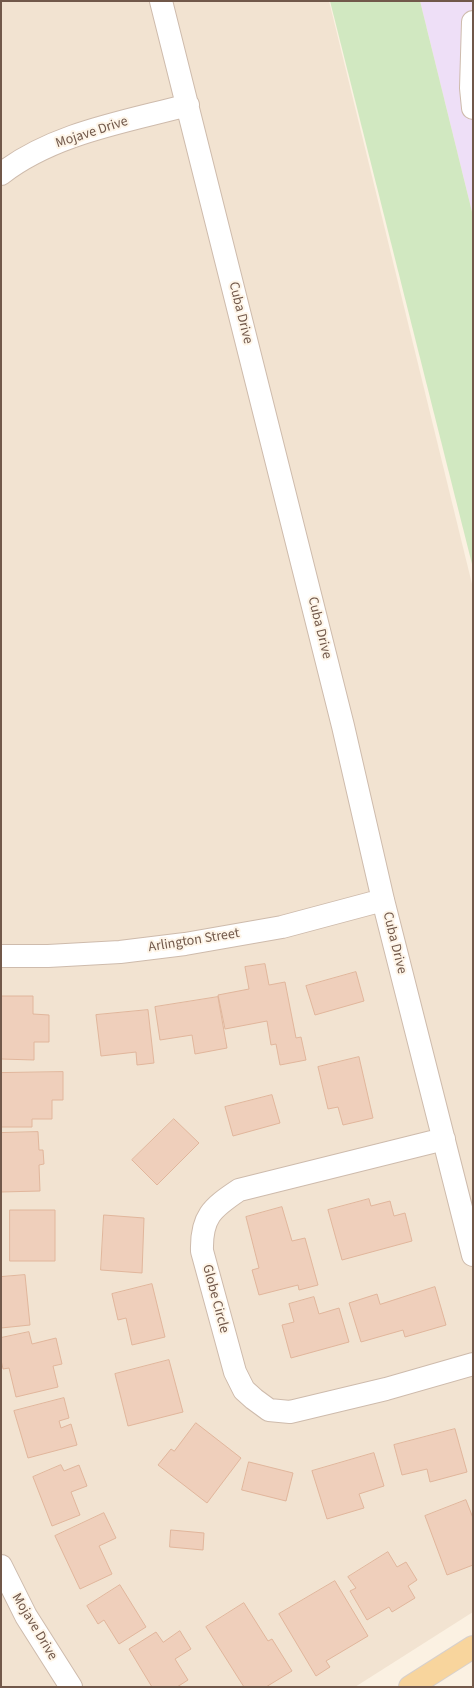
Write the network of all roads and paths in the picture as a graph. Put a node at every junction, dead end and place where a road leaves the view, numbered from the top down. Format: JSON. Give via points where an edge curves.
{"nodes":[{"id":1,"x":161,"y":1,"type":"edge"},
{"id":2,"x":473,"y":22,"type":"edge"},
{"id":3,"x":188,"y":105,"type":"junction"},
{"id":4,"x":473,"y":108,"type":"edge"},
{"id":5,"x":1,"y":174,"type":"edge"},
{"id":6,"x":383,"y":900,"type":"junction"},
{"id":7,"x":1,"y":956,"type":"edge"},
{"id":8,"x":444,"y":1139,"type":"junction"},
{"id":9,"x":473,"y":1255,"type":"edge"},
{"id":10,"x":473,"y":1364,"type":"edge"},
{"id":11,"x":1,"y":1566,"type":"edge"},
{"id":12,"x":473,"y":1647,"type":"edge"},
{"id":13,"x":71,"y":1687,"type":"edge"},
{"id":14,"x":410,"y":1687,"type":"edge"}],
"edges":[{"from":1,"to":3,"type":"street","name":"Cuba Drive"},
{"from":2,"to":4,"type":"street","via":[[470,88]]},
{"from":3,"to":5,"type":"street","name":"Mojave Drive","via":[[74,136],[37,152]]},
{"from":3,"to":6,"type":"street","name":"Cuba Drive","via":[[343,726]]},
{"from":6,"to":7,"type":"street","name":"Arlington Street","via":[[282,927],[186,944],[120,952]]},
{"from":6,"to":8,"type":"street","name":"Cuba Drive"},
{"from":8,"to":9,"type":"street","name":"Cuba Drive"},
{"from":8,"to":10,"type":"street","name":"Globe Circle","via":[[238,1190],[221,1202],[208,1216],[202,1234],[202,1251],[235,1372],[244,1390],[269,1410],[290,1412],[386,1389]]},
{"from":11,"to":13,"type":"street","name":"Mojave Drive","via":[[26,1616]]},
{"from":12,"to":14,"type":"main road"}]}
